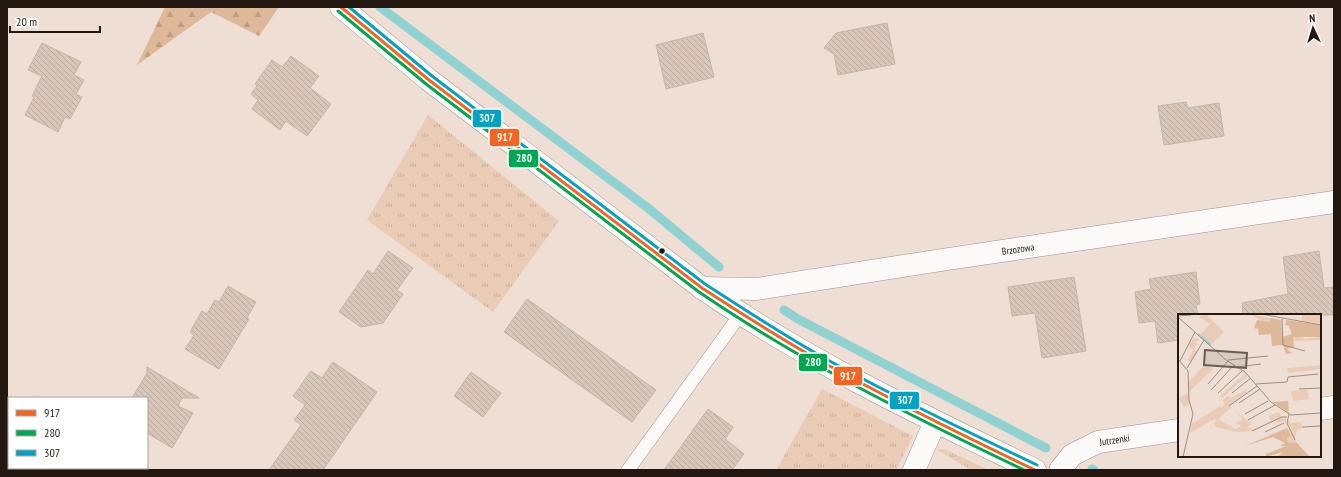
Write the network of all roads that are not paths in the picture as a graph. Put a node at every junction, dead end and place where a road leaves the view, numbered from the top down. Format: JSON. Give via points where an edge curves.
{"nodes":[{"id":1,"x":341,"y":7,"type":"edge"},
{"id":2,"x":1334,"y":202,"type":"edge"},
{"id":3,"x":702,"y":288,"type":"junction"},
{"id":4,"x":740,"y":315,"type":"junction"},
{"id":5,"x":1334,"y":407,"type":"edge"},
{"id":6,"x":1321,"y":409,"type":"edge"},
{"id":7,"x":935,"y":422,"type":"junction"},
{"id":8,"x":1178,"y":430,"type":"edge"},
{"id":9,"x":628,"y":470,"type":"edge"},
{"id":10,"x":914,"y":470,"type":"edge"},
{"id":11,"x":1035,"y":470,"type":"edge"},
{"id":12,"x":1060,"y":470,"type":"edge"}],
"edges":[{"from":1,"to":3,"type":"street","via":[[429,80]]},
{"from":2,"to":3,"type":"street","name":"Brzozowa","via":[[758,289]]},
{"from":3,"to":4,"type":"street"},
{"from":4,"to":7,"type":"street","via":[[802,352]]},
{"from":4,"to":9,"type":"lane"},
{"from":5,"to":6,"type":"street"},
{"from":7,"to":10,"type":"street"},
{"from":7,"to":11,"type":"street"},
{"from":8,"to":12,"type":"street","name":"Jutrzenki","via":[[1098,442],[1072,455]]}]}
